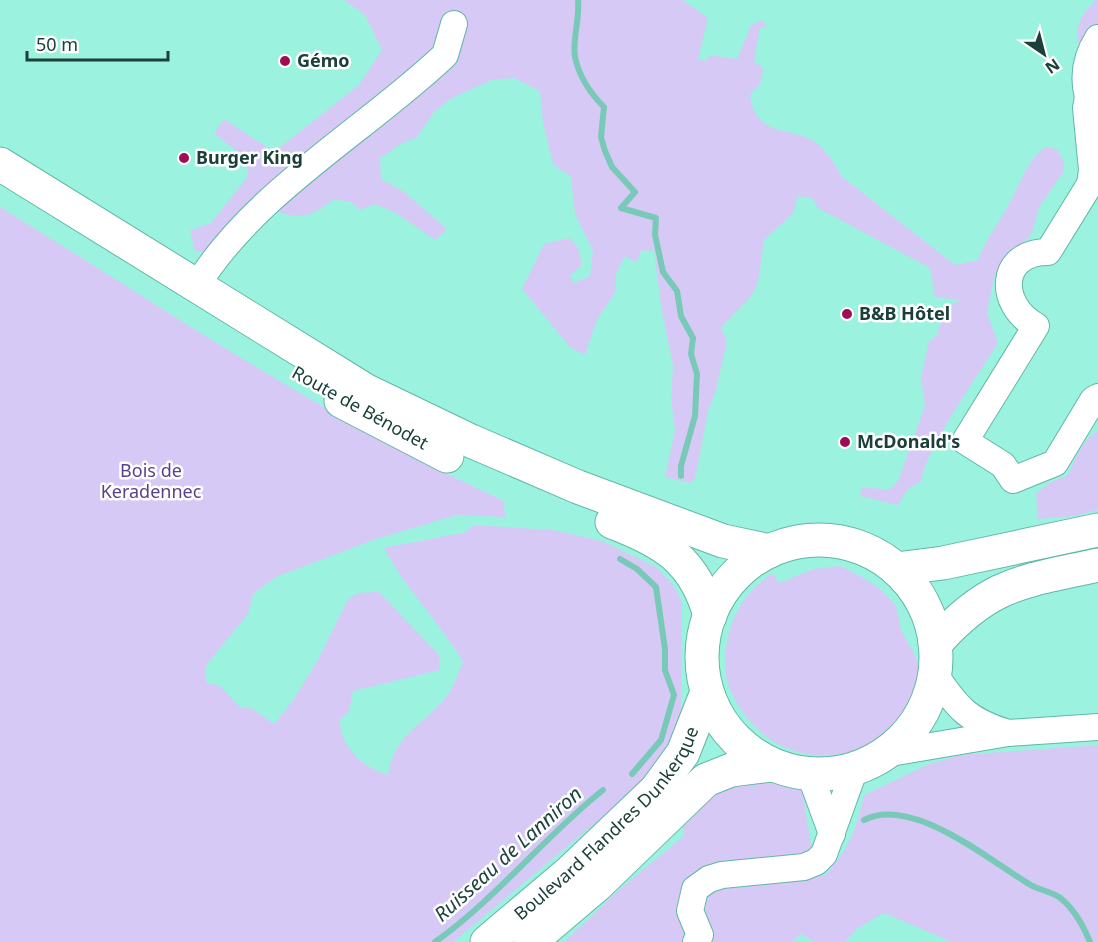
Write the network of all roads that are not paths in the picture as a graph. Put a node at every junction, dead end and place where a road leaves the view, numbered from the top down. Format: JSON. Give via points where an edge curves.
{"nodes":[{"id":1,"x":454,"y":24,"type":"dead end"},
{"id":2,"x":1098,"y":38,"type":"edge"},
{"id":3,"x":1093,"y":87,"type":"edge"},
{"id":4,"x":0,"y":164,"type":"edge"},
{"id":5,"x":0,"y":190,"type":"edge"},
{"id":6,"x":1093,"y":192,"type":"edge"},
{"id":7,"x":196,"y":287,"type":"junction"},
{"id":8,"x":1098,"y":397,"type":"edge"},
{"id":9,"x":1098,"y":530,"type":"edge"},
{"id":10,"x":770,"y":551,"type":"junction"},
{"id":11,"x":1098,"y":565,"type":"edge"},
{"id":12,"x":896,"y":569,"type":"junction"},
{"id":13,"x":710,"y":616,"type":"junction"},
{"id":14,"x":935,"y":644,"type":"junction"},
{"id":15,"x":936,"y":676,"type":"junction"},
{"id":16,"x":707,"y":692,"type":"junction"},
{"id":17,"x":1098,"y":727,"type":"edge"},
{"id":18,"x":1008,"y":733,"type":"junction"},
{"id":19,"x":884,"y":754,"type":"junction"},
{"id":20,"x":772,"y":765,"type":"junction"},
{"id":21,"x":855,"y":768,"type":"junction"},
{"id":22,"x":810,"y":774,"type":"junction"},
{"id":23,"x":832,"y":834,"type":"junction"},
{"id":24,"x":487,"y":942,"type":"edge"},
{"id":25,"x":530,"y":942,"type":"edge"},
{"id":26,"x":696,"y":942,"type":"edge"}],
"edges":[{"from":1,"to":7,"type":"street","via":[[445,55],[272,199],[213,261]]},
{"from":2,"to":3,"type":"street","via":[[1085,66],[1084,84]]},
{"from":3,"to":6,"type":"street","via":[[1086,108]]},
{"from":4,"to":7,"type":"main road","name":"Route de Bénodet"},
{"from":5,"to":13,"type":"main road","name":"Route de Bénodet","via":[[383,425],[489,474],[655,540],[690,570],[704,594]]},
{"from":6,"to":8,"type":"street","via":[[1048,252],[1027,255],[1012,270],[1008,286],[1012,303],[1024,319],[1036,326],[965,441],[1003,465],[1013,480],[1055,463]]},
{"from":7,"to":10,"type":"main road","name":"Route de Bénodet","via":[[365,390],[471,441],[618,502],[734,544]]},
{"from":9,"to":12,"type":"main road","via":[[943,563]]},
{"from":10,"to":12,"type":"main road","via":[[813,541],[836,542],[857,547]]},
{"from":10,"to":13,"type":"main road","via":[[734,578]]},
{"from":11,"to":14,"type":"main road","via":[[1019,582],[995,592],[967,611]]},
{"from":12,"to":14,"type":"main road","via":[[922,603]]},
{"from":13,"to":16,"type":"main road","via":[[702,654]]},
{"from":14,"to":15,"type":"main road"},
{"from":15,"to":18,"type":"street","via":[[962,712]]},
{"from":15,"to":19,"type":"main road","via":[[919,719]]},
{"from":16,"to":20,"type":"main road","via":[[732,735]]},
{"from":16,"to":24,"type":"main road","name":"Boulevard Flandres Dunkerque","via":[[683,753],[656,790],[571,871]]},
{"from":17,"to":18,"type":"street"},
{"from":18,"to":19,"type":"street"},
{"from":19,"to":21,"type":"main road"},
{"from":20,"to":22,"type":"main road"},
{"from":20,"to":25,"type":"main road","name":"Boulevard Flandres Dunkerque","via":[[731,770],[706,780],[596,886]]},
{"from":21,"to":22,"type":"main road"},
{"from":21,"to":23,"type":"street"},
{"from":22,"to":23,"type":"street"},
{"from":23,"to":26,"type":"street","via":[[824,854],[804,867],[722,875],[702,883],[691,899],[690,911],[700,935]]}]}
